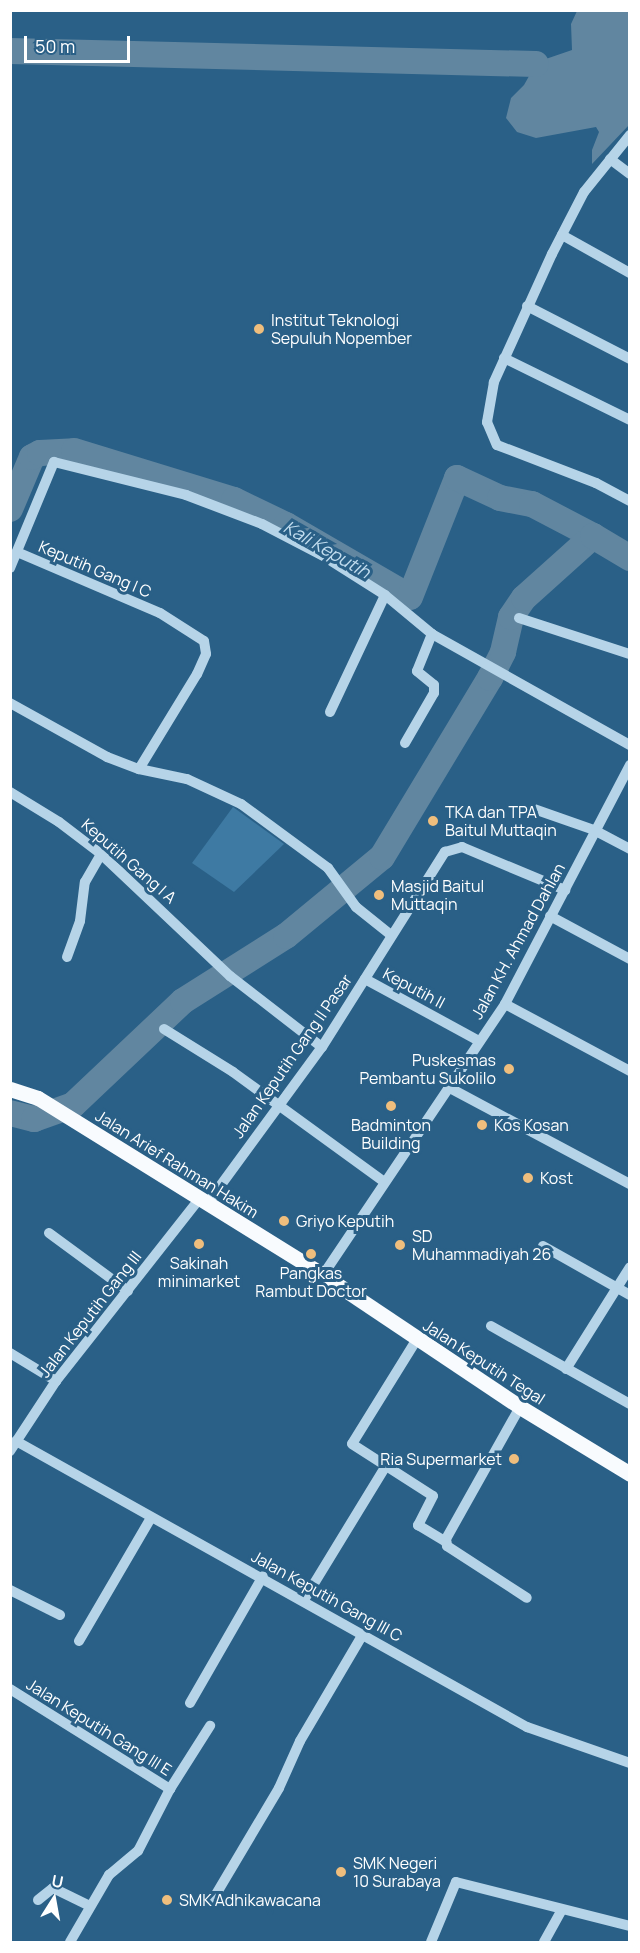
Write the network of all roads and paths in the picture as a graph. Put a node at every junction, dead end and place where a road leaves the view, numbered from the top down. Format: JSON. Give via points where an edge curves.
{"nodes":[{"id":1,"x":630,"y":135,"type":"edge"},
{"id":2,"x":610,"y":159,"type":"junction"},
{"id":3,"x":630,"y":174,"type":"edge"},
{"id":4,"x":562,"y":235,"type":"junction"},
{"id":5,"x":630,"y":273,"type":"edge"},
{"id":6,"x":527,"y":306,"type":"junction"},
{"id":7,"x":504,"y":358,"type":"junction"},
{"id":8,"x":630,"y":359,"type":"edge"},
{"id":9,"x":630,"y":420,"type":"edge"},
{"id":10,"x":630,"y":501,"type":"edge"},
{"id":11,"x":17,"y":552,"type":"junction"},
{"id":12,"x":10,"y":568,"type":"edge"},
{"id":13,"x":385,"y":596,"type":"junction"},
{"id":14,"x":519,"y":618,"type":"dead end"},
{"id":15,"x":432,"y":634,"type":"junction"},
{"id":16,"x":630,"y":654,"type":"edge"},
{"id":17,"x":10,"y":703,"type":"edge"},
{"id":18,"x":330,"y":712,"type":"dead end"},
{"id":19,"x":405,"y":742,"type":"dead end"},
{"id":20,"x":630,"y":745,"type":"edge"},
{"id":21,"x":630,"y":765,"type":"edge"},
{"id":22,"x":139,"y":769,"type":"junction"},
{"id":23,"x":10,"y":792,"type":"edge"},
{"id":24,"x":534,"y":809,"type":"dead end"},
{"id":25,"x":594,"y":830,"type":"junction"},
{"id":26,"x":630,"y":849,"type":"edge"},
{"id":27,"x":101,"y":854,"type":"junction"},
{"id":28,"x":565,"y":890,"type":"junction"},
{"id":29,"x":550,"y":916,"type":"junction"},
{"id":30,"x":391,"y":935,"type":"junction"},
{"id":31,"x":67,"y":957,"type":"dead end"},
{"id":32,"x":630,"y":959,"type":"edge"},
{"id":33,"x":365,"y":979,"type":"junction"},
{"id":34,"x":505,"y":1004,"type":"junction"},
{"id":35,"x":164,"y":1029,"type":"dead end"},
{"id":36,"x":479,"y":1041,"type":"junction"},
{"id":37,"x":322,"y":1047,"type":"junction"},
{"id":38,"x":630,"y":1071,"type":"edge"},
{"id":39,"x":448,"y":1087,"type":"junction"},
{"id":40,"x":10,"y":1089,"type":"edge"},
{"id":41,"x":277,"y":1105,"type":"junction"},
{"id":42,"x":383,"y":1181,"type":"junction"},
{"id":43,"x":630,"y":1184,"type":"edge"},
{"id":44,"x":203,"y":1201,"type":"junction"},
{"id":45,"x":49,"y":1233,"type":"dead end"},
{"id":46,"x":543,"y":1246,"type":"dead end"},
{"id":47,"x":630,"y":1267,"type":"edge"},
{"id":48,"x":323,"y":1275,"type":"junction"},
{"id":49,"x":616,"y":1288,"type":"junction"},
{"id":50,"x":128,"y":1290,"type":"junction"},
{"id":51,"x":630,"y":1295,"type":"edge"},
{"id":52,"x":491,"y":1326,"type":"dead end"},
{"id":53,"x":417,"y":1339,"type":"junction"},
{"id":54,"x":10,"y":1353,"type":"edge"},
{"id":55,"x":566,"y":1369,"type":"junction"},
{"id":56,"x":56,"y":1381,"type":"junction"},
{"id":57,"x":630,"y":1404,"type":"edge"},
{"id":58,"x":520,"y":1407,"type":"junction"},
{"id":59,"x":13,"y":1446,"type":"edge"},
{"id":60,"x":387,"y":1464,"type":"junction"},
{"id":61,"x":630,"y":1474,"type":"edge"},
{"id":62,"x":151,"y":1518,"type":"junction"},
{"id":63,"x":446,"y":1542,"type":"junction"},
{"id":64,"x":263,"y":1576,"type":"junction"},
{"id":65,"x":10,"y":1590,"type":"edge"},
{"id":66,"x":527,"y":1598,"type":"dead end"},
{"id":67,"x":304,"y":1600,"type":"junction"},
{"id":68,"x":60,"y":1615,"type":"dead end"},
{"id":69,"x":363,"y":1634,"type":"junction"},
{"id":70,"x":80,"y":1641,"type":"dead end"},
{"id":71,"x":10,"y":1689,"type":"edge"},
{"id":72,"x":190,"y":1703,"type":"dead end"},
{"id":73,"x":210,"y":1726,"type":"dead end"},
{"id":74,"x":630,"y":1763,"type":"edge"},
{"id":75,"x":170,"y":1789,"type":"junction"},
{"id":76,"x":38,"y":1900,"type":"dead end"},
{"id":77,"x":212,"y":1901,"type":"dead end"},
{"id":78,"x":90,"y":1906,"type":"junction"},
{"id":79,"x":562,"y":1910,"type":"junction"},
{"id":80,"x":630,"y":1926,"type":"edge"},
{"id":81,"x":70,"y":1942,"type":"edge"},
{"id":82,"x":431,"y":1942,"type":"edge"},
{"id":83,"x":544,"y":1942,"type":"edge"}],
"edges":[{"from":1,"to":2,"type":"street"},
{"from":2,"to":3,"type":"street"},
{"from":2,"to":4,"type":"street","via":[[584,192]]},
{"from":4,"to":5,"type":"street"},
{"from":4,"to":6,"type":"street"},
{"from":6,"to":7,"type":"street"},
{"from":6,"to":8,"type":"street"},
{"from":7,"to":9,"type":"street"},
{"from":7,"to":10,"type":"street","via":[[494,382],[487,422],[497,445],[596,483]]},
{"from":11,"to":12,"type":"street"},
{"from":11,"to":13,"type":"street","via":[[54,462],[225,508],[309,548]]},
{"from":11,"to":22,"type":"street","name":"Keputih Gang I C","via":[[160,614],[201,638],[206,654]]},
{"from":13,"to":15,"type":"street"},
{"from":13,"to":18,"type":"street"},
{"from":14,"to":16,"type":"street"},
{"from":15,"to":19,"type":"street","via":[[417,671],[434,685],[434,693]]},
{"from":15,"to":20,"type":"street"},
{"from":17,"to":22,"type":"street","via":[[107,757]]},
{"from":21,"to":25,"type":"street","name":"Jalan KH. Ahmad Dahlan"},
{"from":22,"to":30,"type":"street","via":[[187,779],[241,804],[340,879],[351,902]]},
{"from":23,"to":27,"type":"street","name":"Keputih Gang I A"},
{"from":24,"to":25,"type":"street"},
{"from":25,"to":26,"type":"street"},
{"from":25,"to":28,"type":"street","name":"Jalan KH. Ahmad Dahlan"},
{"from":27,"to":31,"type":"street","via":[[85,882],[80,921]]},
{"from":27,"to":37,"type":"street","name":"Keputih Gang I A","via":[[230,976]]},
{"from":28,"to":29,"type":"street","name":"Jalan KH. Ahmad Dahlan"},
{"from":28,"to":30,"type":"street","name":"Jalan Keputih Gang II Pasar","via":[[462,847],[452,847],[441,857]]},
{"from":29,"to":32,"type":"street"},
{"from":29,"to":34,"type":"street","name":"Jalan KH. Ahmad Dahlan"},
{"from":30,"to":33,"type":"street","name":"Jalan Keputih Gang II Pasar"},
{"from":33,"to":36,"type":"street","name":"Keputih II"},
{"from":33,"to":37,"type":"street","name":"Jalan Keputih Gang II Pasar"},
{"from":34,"to":36,"type":"street","name":"Jalan KH. Ahmad Dahlan"},
{"from":34,"to":38,"type":"street"},
{"from":35,"to":41,"type":"street"},
{"from":36,"to":39,"type":"street","name":"Jalan KH. Ahmad Dahlan"},
{"from":37,"to":41,"type":"street","name":"Jalan Keputih Gang II Pasar"},
{"from":39,"to":42,"type":"street","name":"Jalan KH. Ahmad Dahlan"},
{"from":39,"to":43,"type":"street"},
{"from":40,"to":44,"type":"main road","name":"Jalan Arief Rahman Hakim","via":[[38,1098]]},
{"from":41,"to":42,"type":"street"},
{"from":41,"to":44,"type":"street","name":"Jalan Keputih Gang II Pasar"},
{"from":42,"to":48,"type":"street","name":"Jalan KH. Ahmad Dahlan"},
{"from":44,"to":48,"type":"main road","name":"Jalan Arief Rahman Hakim"},
{"from":44,"to":50,"type":"street","name":"Jalan Keputih Gang III"},
{"from":45,"to":50,"type":"street"},
{"from":46,"to":49,"type":"street"},
{"from":47,"to":49,"type":"street"},
{"from":48,"to":53,"type":"main road","name":"Jalan Keputih Tegal"},
{"from":49,"to":51,"type":"street"},
{"from":49,"to":55,"type":"street"},
{"from":50,"to":56,"type":"street","name":"Jalan Keputih Gang III"},
{"from":52,"to":55,"type":"street"},
{"from":53,"to":58,"type":"main road","name":"Jalan Keputih Tegal"},
{"from":53,"to":60,"type":"street","via":[[352,1443]]},
{"from":54,"to":56,"type":"street"},
{"from":55,"to":57,"type":"street"},
{"from":56,"to":59,"type":"street","name":"Jalan Keputih Gang III"},
{"from":58,"to":61,"type":"main road","name":"Jalan Keputih Tegal"},
{"from":58,"to":63,"type":"street"},
{"from":59,"to":62,"type":"street","name":"Jalan Keputih Gang III C"},
{"from":60,"to":63,"type":"street","via":[[433,1496],[418,1525]]},
{"from":60,"to":67,"type":"street"},
{"from":62,"to":64,"type":"street","name":"Jalan Keputih Gang III C"},
{"from":62,"to":70,"type":"street"},
{"from":63,"to":66,"type":"street"},
{"from":64,"to":67,"type":"street","name":"Jalan Keputih Gang III C"},
{"from":64,"to":72,"type":"street"},
{"from":65,"to":68,"type":"street"},
{"from":67,"to":69,"type":"street","name":"Jalan Keputih Gang III C"},
{"from":69,"to":74,"type":"street","name":"Jalan Keputih Gang III C","via":[[527,1727]]},
{"from":69,"to":77,"type":"street"},
{"from":71,"to":75,"type":"street","name":"Jalan Keputih Gang III E"},
{"from":73,"to":75,"type":"street","name":"Jalan Keputih Gang III E"},
{"from":75,"to":78,"type":"street","via":[[144,1840],[109,1875]]},
{"from":76,"to":78,"type":"street","via":[[53,1888]]},
{"from":78,"to":81,"type":"street"},
{"from":79,"to":80,"type":"street"},
{"from":79,"to":82,"type":"street","via":[[456,1882]]},
{"from":79,"to":83,"type":"street"}]}
